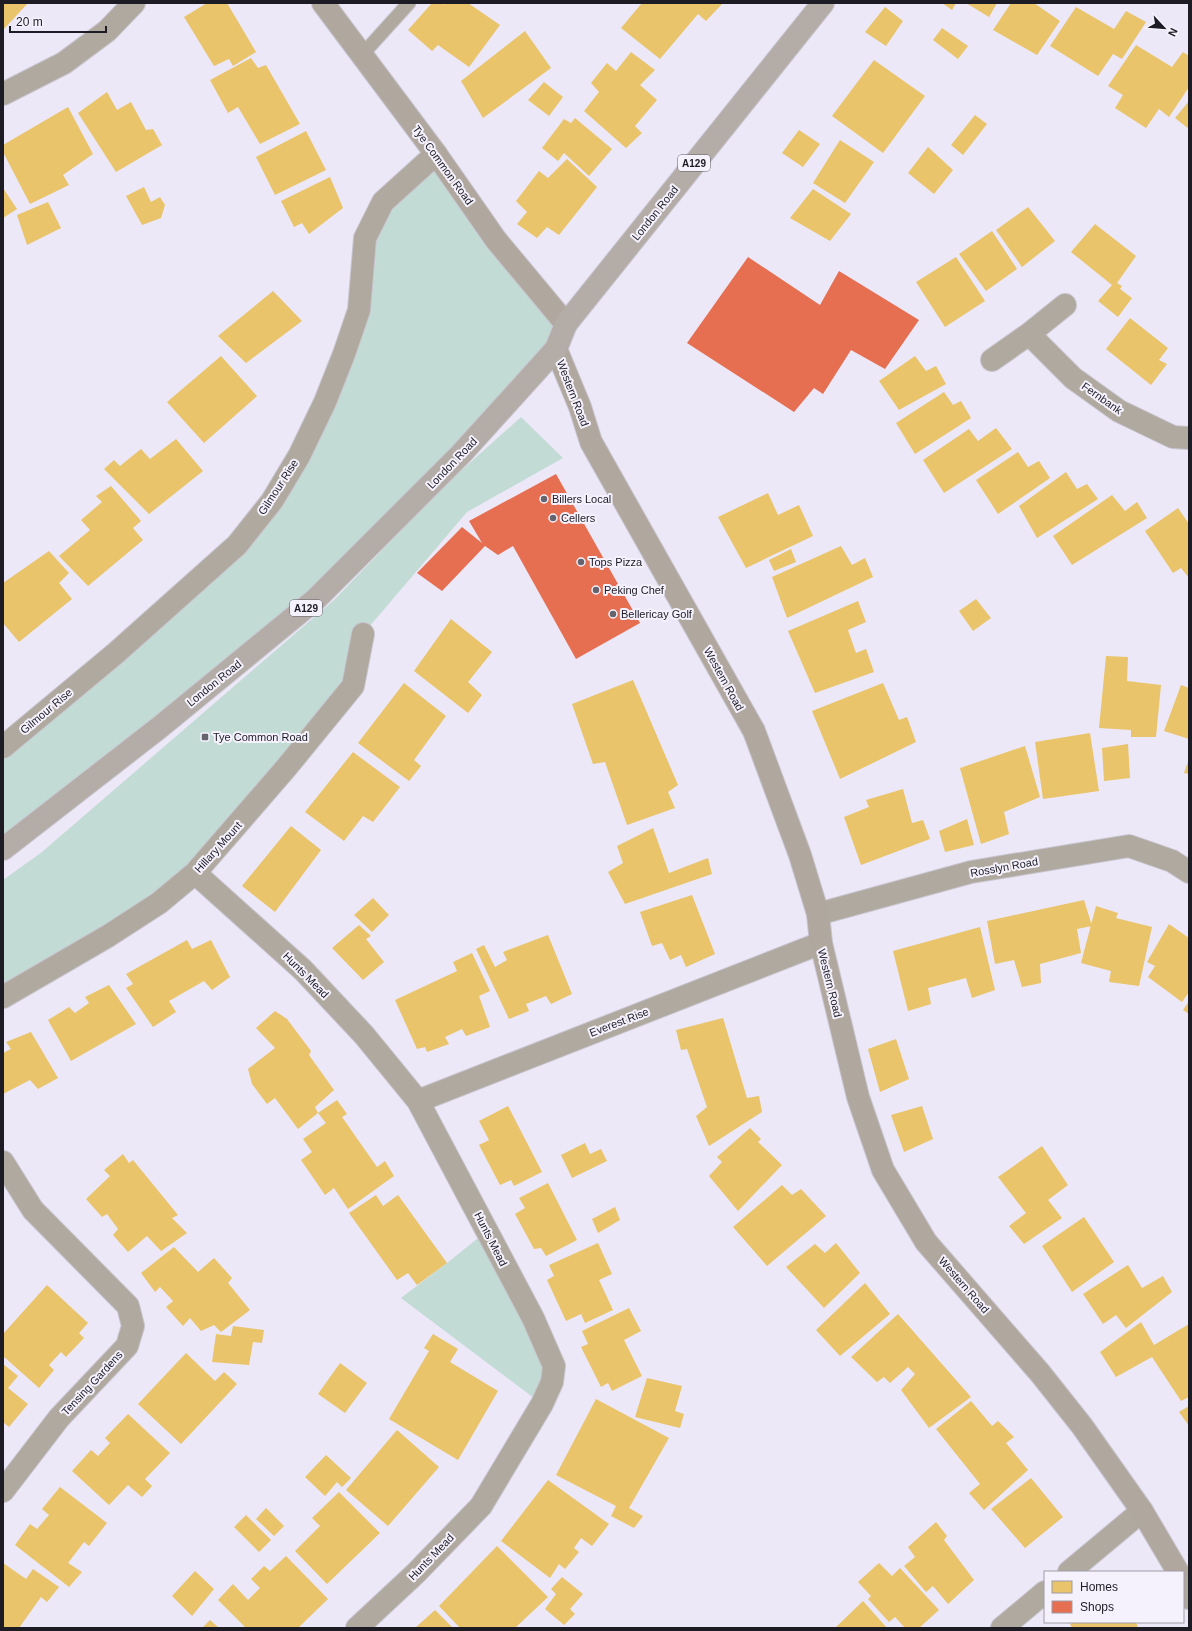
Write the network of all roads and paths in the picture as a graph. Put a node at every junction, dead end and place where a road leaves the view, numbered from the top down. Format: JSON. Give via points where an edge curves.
{"nodes":[{"id":1,"x":134,"y":3,"type":"edge"},
{"id":2,"x":323,"y":3,"type":"edge"},
{"id":3,"x":409,"y":3,"type":"edge"},
{"id":4,"x":823,"y":3,"type":"edge"},
{"id":5,"x":362,"y":56,"type":"junction"},
{"id":6,"x":3,"y":94,"type":"edge"},
{"id":7,"x":436,"y":154,"type":"junction"},
{"id":8,"x":1064,"y":305,"type":"dead end"},
{"id":9,"x":566,"y":324,"type":"junction"},
{"id":10,"x":1029,"y":334,"type":"junction"},
{"id":11,"x":556,"y":349,"type":"junction"},
{"id":12,"x":992,"y":360,"type":"dead end"},
{"id":13,"x":1189,"y":438,"type":"edge"},
{"id":14,"x":363,"y":634,"type":"dead end"},
{"id":15,"x":3,"y":746,"type":"edge"},
{"id":16,"x":3,"y":849,"type":"edge"},
{"id":17,"x":1189,"y":872,"type":"edge"},
{"id":18,"x":195,"y":873,"type":"junction"},
{"id":19,"x":818,"y":914,"type":"junction"},
{"id":20,"x":821,"y":943,"type":"junction"},
{"id":21,"x":3,"y":997,"type":"edge"},
{"id":22,"x":418,"y":1101,"type":"junction"},
{"id":23,"x":3,"y":1162,"type":"edge"},
{"id":24,"x":3,"y":1491,"type":"edge"},
{"id":25,"x":1142,"y":1511,"type":"junction"},
{"id":26,"x":1070,"y":1571,"type":"edge"},
{"id":27,"x":1177,"y":1571,"type":"edge"},
{"id":28,"x":1184,"y":1586,"type":"edge"},
{"id":29,"x":1044,"y":1593,"type":"edge"},
{"id":30,"x":1189,"y":1598,"type":"edge"},
{"id":31,"x":357,"y":1628,"type":"edge"},
{"id":32,"x":1002,"y":1628,"type":"edge"}],
"edges":[{"from":1,"to":6,"type":"street","via":[[107,31],[64,64]]},
{"from":2,"to":5,"type":"street","name":"Tye Common Road"},
{"from":3,"to":5,"type":"lane"},
{"from":4,"to":9,"type":"main road","name":"London Road","number":"A129"},
{"from":5,"to":7,"type":"street","name":"Tye Common Road"},
{"from":7,"to":9,"type":"street","name":"Tye Common Road","via":[[496,240]]},
{"from":7,"to":15,"type":"street","name":"Gilmour Rise","via":[[383,202],[365,238],[359,310],[344,354],[299,456],[272,500],[237,545],[116,653]]},
{"from":8,"to":10,"type":"street"},
{"from":9,"to":11,"type":"main road","name":"London Road","number":"A129"},
{"from":10,"to":12,"type":"street"},
{"from":10,"to":13,"type":"street","name":"Fernbank","via":[[1073,378],[1119,411],[1173,437]]},
{"from":11,"to":16,"type":"main road","name":"London Road","number":"A129","via":[[461,454],[316,599],[160,727]]},
{"from":11,"to":19,"type":"street","name":"Western Road","via":[[580,407],[591,442],[754,731],[800,855]]},
{"from":14,"to":18,"type":"street","name":"Hillary Mount","via":[[353,686],[282,774]]},
{"from":17,"to":19,"type":"street","name":"Rosslyn Road","via":[[1172,861],[1129,846],[971,872]]},
{"from":18,"to":21,"type":"street","name":"Hillary Mount","via":[[159,903],[108,936]]},
{"from":18,"to":22,"type":"street","name":"Hunts Mead","via":[[303,970],[364,1034]]},
{"from":19,"to":20,"type":"street","name":"Western Road"},
{"from":20,"to":22,"type":"street","name":"Everest Rise"},
{"from":20,"to":25,"type":"street","name":"Western Road","via":[[858,1097],[883,1170],[926,1242],[1059,1396]]},
{"from":22,"to":31,"type":"street","name":"Hunts Mead","via":[[533,1318],[554,1366],[552,1382],[542,1404],[481,1506],[415,1574]]},
{"from":23,"to":24,"type":"street","name":"Tensing Gardens","via":[[33,1210],[128,1306],[133,1326],[127,1346],[59,1418]]},
{"from":25,"to":26,"type":"street"},
{"from":25,"to":27,"type":"street","name":"Western Road"},
{"from":28,"to":30,"type":"street"},
{"from":29,"to":32,"type":"street"}]}
